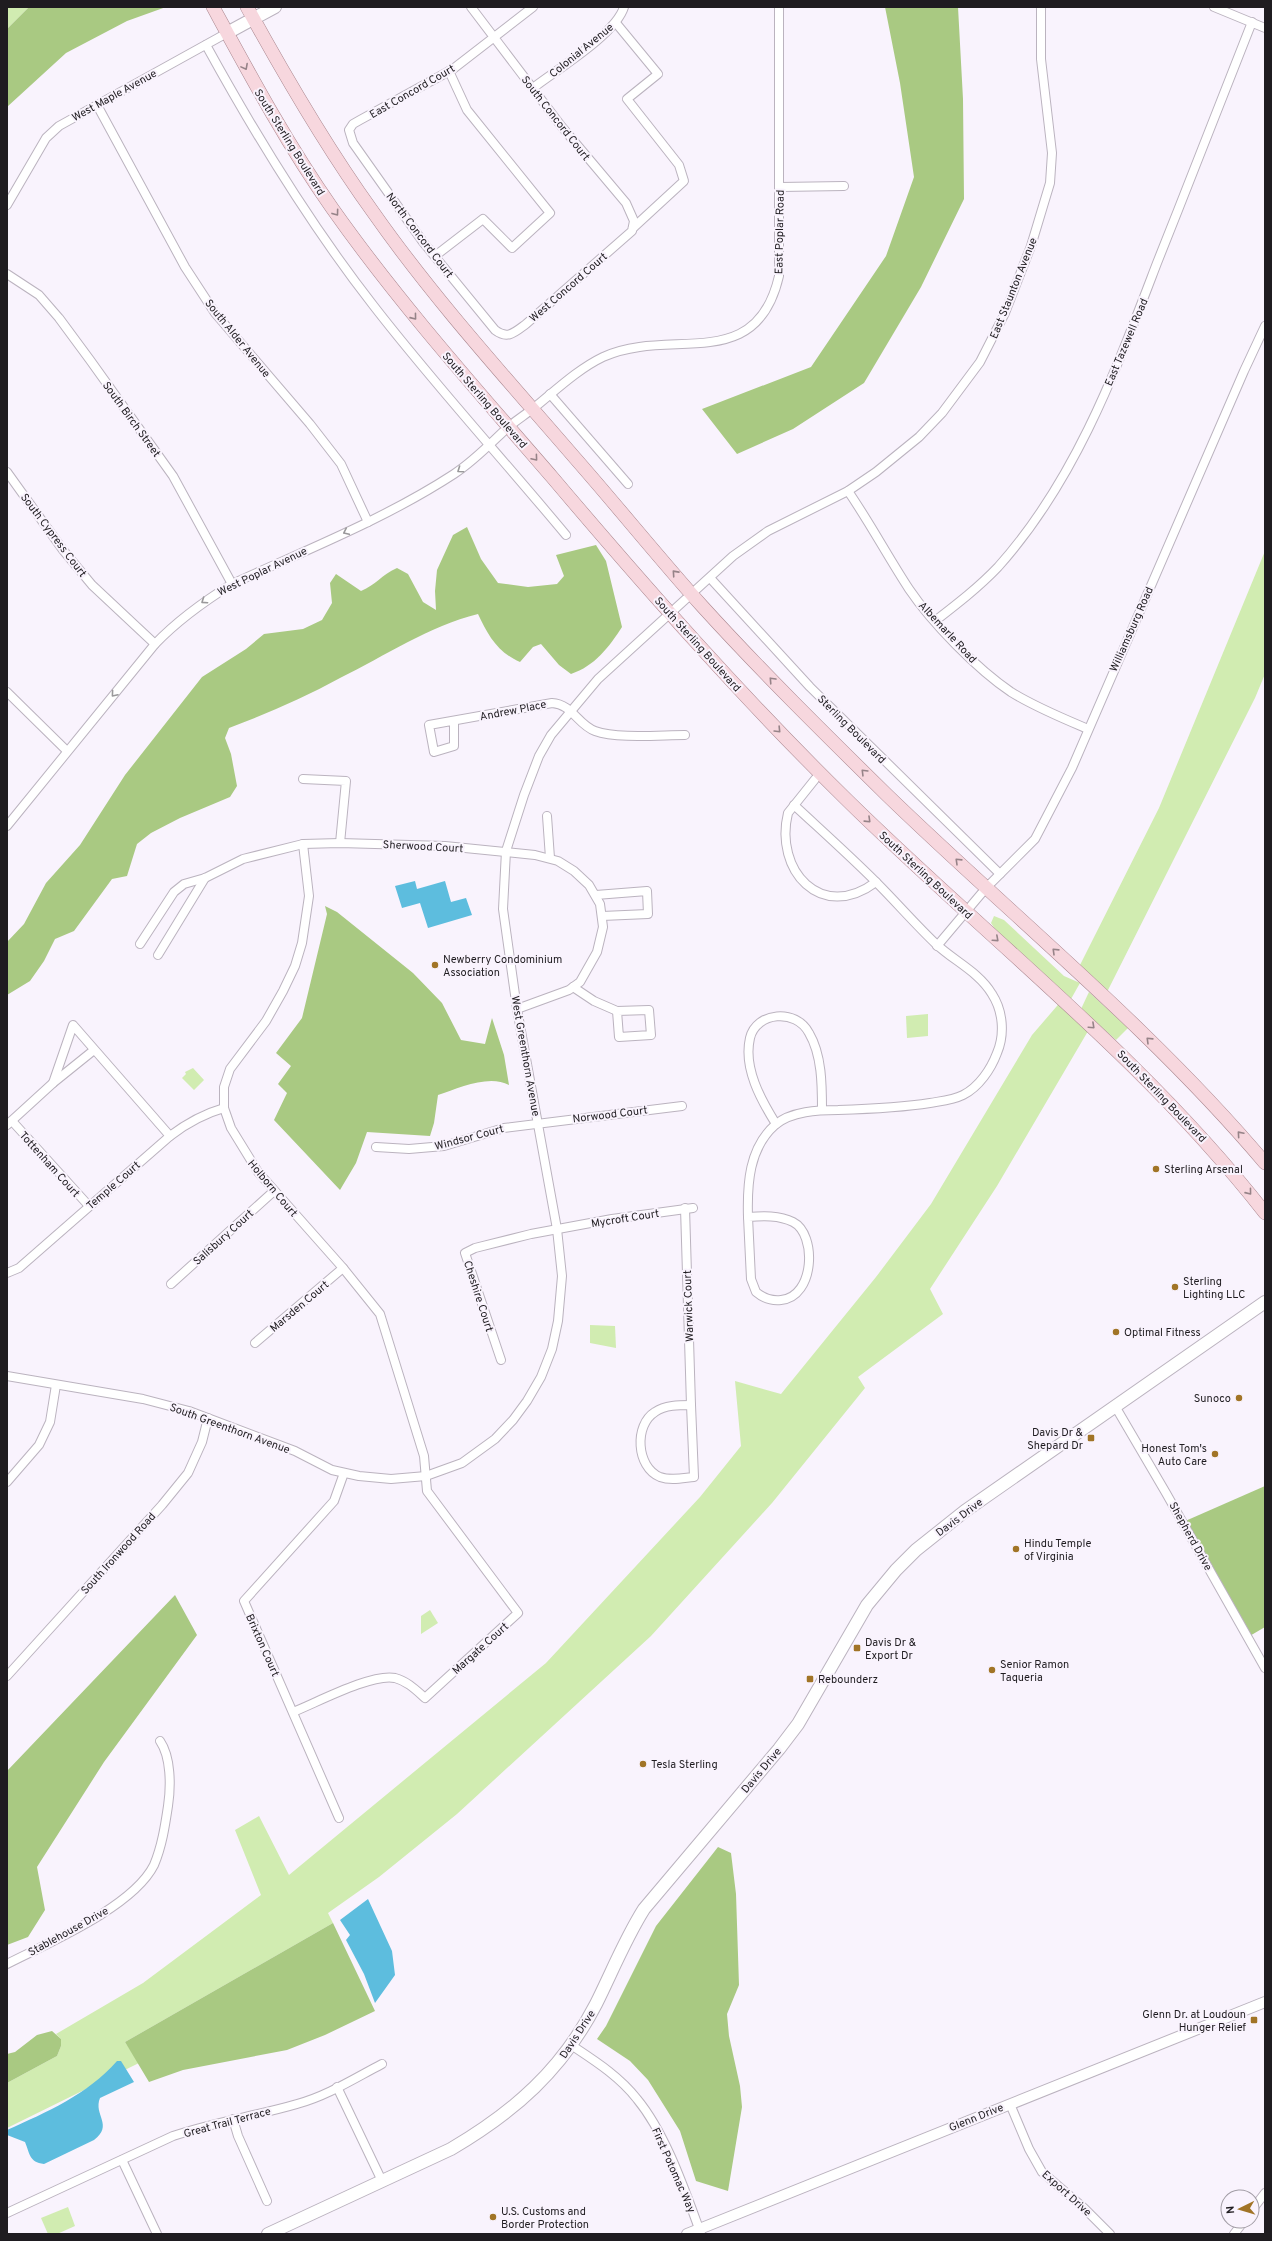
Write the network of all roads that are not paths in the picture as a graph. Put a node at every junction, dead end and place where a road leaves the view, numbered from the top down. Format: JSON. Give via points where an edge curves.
{"nodes":[{"id":1,"x":213,"y":7,"type":"edge"},
{"id":2,"x":247,"y":7,"type":"edge"},
{"id":3,"x":275,"y":7,"type":"edge"},
{"id":4,"x":471,"y":7,"type":"edge"},
{"id":5,"x":533,"y":7,"type":"edge"},
{"id":6,"x":624,"y":7,"type":"edge"},
{"id":7,"x":779,"y":7,"type":"edge"},
{"id":8,"x":1041,"y":7,"type":"edge"},
{"id":9,"x":1214,"y":7,"type":"edge"},
{"id":10,"x":254,"y":19,"type":"junction"},
{"id":11,"x":616,"y":22,"type":"junction"},
{"id":12,"x":1252,"y":22,"type":"junction"},
{"id":13,"x":1265,"y":28,"type":"edge"},
{"id":14,"x":227,"y":33,"type":"junction"},
{"id":15,"x":494,"y":37,"type":"junction"},
{"id":16,"x":206,"y":45,"type":"junction"},
{"id":17,"x":449,"y":71,"type":"junction"},
{"id":18,"x":533,"y":88,"type":"junction"},
{"id":19,"x":97,"y":105,"type":"junction"},
{"id":20,"x":349,"y":130,"type":"joint"},
{"id":21,"x":844,"y":186,"type":"dead end"},
{"id":22,"x":780,"y":187,"type":"junction"},
{"id":23,"x":7,"y":205,"type":"edge"},
{"id":24,"x":632,"y":229,"type":"junction"},
{"id":25,"x":435,"y":256,"type":"junction"},
{"id":26,"x":7,"y":274,"type":"edge"},
{"id":27,"x":1265,"y":326,"type":"edge"},
{"id":28,"x":501,"y":335,"type":"joint"},
{"id":29,"x":550,"y":394,"type":"junction"},
{"id":30,"x":532,"y":409,"type":"junction"},
{"id":31,"x":509,"y":427,"type":"junction"},
{"id":32,"x":490,"y":445,"type":"junction"},
{"id":33,"x":7,"y":472,"type":"edge"},
{"id":34,"x":628,"y":484,"type":"dead end"},
{"id":35,"x":848,"y":491,"type":"junction"},
{"id":36,"x":368,"y":522,"type":"junction"},
{"id":37,"x":566,"y":535,"type":"dead end"},
{"id":38,"x":711,"y":579,"type":"junction"},
{"id":39,"x":232,"y":584,"type":"junction"},
{"id":40,"x":692,"y":594,"type":"junction"},
{"id":41,"x":670,"y":613,"type":"junction"},
{"id":42,"x":935,"y":621,"type":"junction"},
{"id":43,"x":155,"y":644,"type":"junction"},
{"id":44,"x":7,"y":692,"type":"edge"},
{"id":45,"x":571,"y":711,"type":"junction"},
{"id":46,"x":454,"y":721,"type":"dead end"},
{"id":47,"x":1088,"y":729,"type":"junction"},
{"id":48,"x":685,"y":735,"type":"dead end"},
{"id":49,"x":67,"y":751,"type":"junction"},
{"id":50,"x":820,"y":773,"type":"junction"},
{"id":51,"x":303,"y":779,"type":"dead end"},
{"id":52,"x":794,"y":805,"type":"junction"},
{"id":53,"x":547,"y":816,"type":"dead end"},
{"id":54,"x":7,"y":826,"type":"edge"},
{"id":55,"x":340,"y":843,"type":"junction"},
{"id":56,"x":303,"y":844,"type":"junction"},
{"id":57,"x":506,"y":851,"type":"junction"},
{"id":58,"x":550,"y":858,"type":"junction"},
{"id":59,"x":1000,"y":874,"type":"junction"},
{"id":60,"x":205,"y":878,"type":"junction"},
{"id":61,"x":876,"y":882,"type":"junction"},
{"id":62,"x":986,"y":888,"type":"junction"},
{"id":63,"x":596,"y":894,"type":"junction"},
{"id":64,"x":967,"y":913,"type":"junction"},
{"id":65,"x":602,"y":916,"type":"junction"},
{"id":66,"x":140,"y":944,"type":"dead end"},
{"id":67,"x":937,"y":946,"type":"junction"},
{"id":68,"x":158,"y":955,"type":"dead end"},
{"id":69,"x":573,"y":987,"type":"junction"},
{"id":70,"x":517,"y":1009,"type":"junction"},
{"id":71,"x":617,"y":1011,"type":"junction"},
{"id":72,"x":94,"y":1050,"type":"junction"},
{"id":73,"x":53,"y":1082,"type":"junction"},
{"id":74,"x":682,"y":1106,"type":"dead end"},
{"id":75,"x":224,"y":1108,"type":"junction"},
{"id":76,"x":822,"y":1110,"type":"junction"},
{"id":77,"x":537,"y":1122,"type":"junction"},
{"id":78,"x":10,"y":1123,"type":"edge"},
{"id":79,"x":776,"y":1124,"type":"junction"},
{"id":80,"x":170,"y":1136,"type":"junction"},
{"id":81,"x":376,"y":1147,"type":"dead end"},
{"id":82,"x":1265,"y":1163,"type":"edge"},
{"id":83,"x":274,"y":1191,"type":"junction"},
{"id":84,"x":88,"y":1206,"type":"junction"},
{"id":85,"x":689,"y":1208,"type":"joint"},
{"id":86,"x":1265,"y":1213,"type":"edge"},
{"id":87,"x":748,"y":1216,"type":"junction"},
{"id":88,"x":557,"y":1229,"type":"junction"},
{"id":89,"x":343,"y":1268,"type":"junction"},
{"id":90,"x":7,"y":1273,"type":"edge"},
{"id":91,"x":171,"y":1284,"type":"dead end"},
{"id":92,"x":1265,"y":1302,"type":"edge"},
{"id":93,"x":255,"y":1343,"type":"dead end"},
{"id":94,"x":501,"y":1360,"type":"dead end"},
{"id":95,"x":7,"y":1376,"type":"edge"},
{"id":96,"x":56,"y":1385,"type":"junction"},
{"id":97,"x":691,"y":1405,"type":"junction"},
{"id":98,"x":1115,"y":1406,"type":"junction"},
{"id":99,"x":208,"y":1418,"type":"junction"},
{"id":100,"x":344,"y":1473,"type":"junction"},
{"id":101,"x":426,"y":1476,"type":"junction"},
{"id":102,"x":7,"y":1482,"type":"edge"},
{"id":103,"x":1265,"y":1668,"type":"edge"},
{"id":104,"x":7,"y":1676,"type":"edge"},
{"id":105,"x":293,"y":1712,"type":"junction"},
{"id":106,"x":160,"y":1740,"type":"dead end"},
{"id":107,"x":339,"y":1818,"type":"dead end"},
{"id":108,"x":7,"y":1964,"type":"edge"},
{"id":109,"x":1265,"y":2002,"type":"edge"},
{"id":110,"x":571,"y":2045,"type":"junction"},
{"id":111,"x":382,"y":2064,"type":"dead end"},
{"id":112,"x":337,"y":2087,"type":"junction"},
{"id":113,"x":1010,"y":2104,"type":"junction"},
{"id":114,"x":233,"y":2119,"type":"junction"},
{"id":115,"x":122,"y":2160,"type":"junction"},
{"id":116,"x":382,"y":2181,"type":"junction"},
{"id":117,"x":267,"y":2201,"type":"dead end"},
{"id":118,"x":7,"y":2213,"type":"edge"},
{"id":119,"x":700,"y":2231,"type":"edge"},
{"id":120,"x":157,"y":2234,"type":"edge"},
{"id":121,"x":268,"y":2234,"type":"edge"},
{"id":122,"x":687,"y":2234,"type":"edge"},
{"id":123,"x":1110,"y":2234,"type":"edge"}],
"edges":[{"from":1,"to":14,"type":"main road","name":"South Sterling Boulevard"},
{"from":2,"to":10,"type":"main road"},
{"from":3,"to":10,"type":"main road","name":"West Maple Avenue"},
{"from":4,"to":15,"type":"street","name":"South Concord Court"},
{"from":5,"to":15,"type":"street","name":"East Concord Court"},
{"from":6,"to":11,"type":"street","name":"Colonial Avenue"},
{"from":7,"to":22,"type":"street","name":"East Poplar Road"},
{"from":8,"to":35,"type":"street","name":"East Staunton Avenue","via":[[1041,59],[1052,153],[1050,183],[1031,246],[1005,313],[980,362],[942,413],[919,437]]},
{"from":9,"to":12,"type":"street"},
{"from":10,"to":14,"type":"main road","name":"West Maple Avenue"},
{"from":10,"to":30,"type":"main road","via":[[319,132],[373,213],[432,290]]},
{"from":11,"to":18,"type":"street","name":"Colonial Avenue"},
{"from":11,"to":24,"type":"street","name":"West Concord Court","via":[[658,74],[627,99],[679,165],[684,181]]},
{"from":12,"to":13,"type":"street"},
{"from":12,"to":42,"type":"street","name":"East Tazewell Road","via":[[1128,338],[1080,448],[1053,496],[1017,545],[971,593]]},
{"from":14,"to":16,"type":"street","name":"West Maple Avenue"},
{"from":14,"to":31,"type":"main road","name":"South Sterling Boulevard","one_way":true,"via":[[287,139],[334,210],[417,320]]},
{"from":15,"to":17,"type":"street","name":"East Concord Court"},
{"from":15,"to":18,"type":"street","name":"South Concord Court"},
{"from":16,"to":19,"type":"street","name":"West Maple Avenue"},
{"from":16,"to":32,"type":"street","via":[[280,175],[325,241],[373,306]]},
{"from":17,"to":20,"type":"street","name":"East Concord Court","via":[[353,124]]},
{"from":17,"to":25,"type":"street","via":[[467,110],[550,213],[512,248],[483,219]]},
{"from":18,"to":24,"type":"street","name":"South Concord Court","via":[[626,204],[634,221]]},
{"from":19,"to":23,"type":"street","name":"West Maple Avenue","via":[[70,118],[46,138]]},
{"from":19,"to":36,"type":"street","name":"South Alder Avenue","via":[[185,267],[215,313],[341,464]]},
{"from":20,"to":25,"type":"street","name":"North Concord Court","via":[[353,143]]},
{"from":21,"to":22,"type":"street"},
{"from":22,"to":29,"type":"street","name":"East Poplar Road","via":[[779,276],[772,300],[757,321],[738,335],[723,340],[701,344],[642,346],[614,352],[593,362]]},
{"from":24,"to":28,"type":"street","name":"West Concord Court","via":[[526,324],[512,335]]},
{"from":25,"to":28,"type":"street","name":"North Concord Court"},
{"from":26,"to":39,"type":"street","name":"South Birch Street","via":[[39,296],[90,360],[173,476]]},
{"from":27,"to":47,"type":"street","name":"Williamsburg Road"},
{"from":29,"to":30,"type":"street","name":"East Poplar Road"},
{"from":29,"to":34,"type":"street"},
{"from":30,"to":31,"type":"street","name":"West Poplar Avenue"},
{"from":40,"to":30,"type":"main road","one_way":true},
{"from":31,"to":32,"type":"street","name":"West Poplar Avenue"},
{"from":31,"to":41,"type":"main road","name":"South Sterling Boulevard","one_way":true},
{"from":32,"to":36,"type":"street","name":"West Poplar Avenue","one_way":true,"via":[[454,474]]},
{"from":32,"to":37,"type":"street"},
{"from":33,"to":43,"type":"street","name":"South Cypress Court","via":[[87,579]]},
{"from":35,"to":38,"type":"street","name":"East Staunton Avenue","via":[[768,531],[733,556]]},
{"from":35,"to":42,"type":"street","name":"Albemarle Road","via":[[910,589]]},
{"from":36,"to":39,"type":"street","name":"West Poplar Avenue","one_way":true},
{"from":38,"to":40,"type":"street","name":"East Staunton Avenue"},
{"from":38,"to":59,"type":"street","name":"Sterling Boulevard","via":[[810,687]]},
{"from":39,"to":43,"type":"street","name":"West Poplar Avenue","one_way":true,"via":[[194,608]]},
{"from":40,"to":41,"type":"street","name":"West Greenthorn Avenue"},
{"from":62,"to":40,"type":"main road","one_way":true,"via":[[792,700]]},
{"from":41,"to":45,"type":"street","name":"West Greenthorn Avenue","via":[[598,679]]},
{"from":41,"to":50,"type":"main road","name":"South Sterling Boulevard","one_way":true,"via":[[750,702]]},
{"from":42,"to":47,"type":"street","name":"Albemarle Road","via":[[968,655],[1007,689],[1026,701]]},
{"from":43,"to":49,"type":"street","name":"West Poplar Avenue","one_way":true},
{"from":44,"to":49,"type":"street"},
{"from":45,"to":46,"type":"street","name":"Andrew Place","via":[[563,705],[552,703]]},
{"from":45,"to":48,"type":"street","via":[[582,724],[596,732]]},
{"from":45,"to":57,"type":"street","name":"West Greenthorn Avenue","via":[[551,735],[540,756]]},
{"from":47,"to":59,"type":"street","name":"Williamsburg Road","via":[[1072,768],[1035,839]]},
{"from":49,"to":54,"type":"street","name":"West Poplar Avenue"},
{"from":50,"to":52,"type":"street"},
{"from":50,"to":64,"type":"main road","name":"South Sterling Boulevard","one_way":true},
{"from":51,"to":55,"type":"street","via":[[346,781]]},
{"from":52,"to":61,"type":"street"},
{"from":52,"to":61,"type":"street","via":[[786,821],[787,843],[792,865],[805,885],[821,895],[836,896],[860,892]]},
{"from":53,"to":58,"type":"street"},
{"from":55,"to":56,"type":"street","name":"Sherwood Court"},
{"from":55,"to":57,"type":"street","name":"Sherwood Court","via":[[445,846]]},
{"from":56,"to":60,"type":"street","name":"Sherwood Court","via":[[242,859]]},
{"from":56,"to":75,"type":"street","name":"Holborn Court","via":[[309,896],[302,943],[283,991],[266,1020],[230,1069],[224,1087]]},
{"from":57,"to":58,"type":"street","name":"Sherwood Court"},
{"from":57,"to":70,"type":"street","name":"West Greenthorn Avenue","via":[[503,909]]},
{"from":58,"to":63,"type":"street","name":"Sherwood Court","via":[[574,871]]},
{"from":59,"to":62,"type":"street","name":"Williamsburg Road"},
{"from":60,"to":66,"type":"street","name":"Sherwood Court","via":[[184,884],[174,892]]},
{"from":60,"to":68,"type":"street"},
{"from":61,"to":67,"type":"street"},
{"from":62,"to":64,"type":"street","name":"Williamsburg Road"},
{"from":82,"to":62,"type":"main road","one_way":true,"via":[[1190,1080]]},
{"from":63,"to":65,"type":"street"},
{"from":63,"to":65,"type":"street","via":[[647,891],[648,914]]},
{"from":64,"to":67,"type":"street","name":"Williamsburg Road"},
{"from":64,"to":86,"type":"main road","name":"South Sterling Boulevard","one_way":true,"via":[[1067,1003],[1172,1104],[1224,1161]]},
{"from":65,"to":69,"type":"street","via":[[601,941],[597,952],[585,975]]},
{"from":67,"to":76,"type":"street","via":[[984,983],[997,1004],[1002,1024],[1000,1045],[980,1081],[963,1095],[952,1099],[896,1109]]},
{"from":69,"to":70,"type":"street","via":[[551,998]]},
{"from":69,"to":71,"type":"street","via":[[594,1001]]},
{"from":70,"to":77,"type":"street","name":"West Greenthorn Avenue"},
{"from":71,"to":71,"type":"street","via":[[619,1037],[650,1035],[649,1010]]},
{"from":72,"to":73,"type":"street","name":"Tottenham Court"},
{"from":72,"to":73,"type":"street","name":"Tottenham Court","via":[[73,1025]]},
{"from":72,"to":80,"type":"street","name":"Tottenham Court"},
{"from":73,"to":78,"type":"street","name":"Tottenham Court"},
{"from":74,"to":77,"type":"street","name":"Norwood Court"},
{"from":75,"to":80,"type":"street","name":"Temple Court","via":[[206,1113]]},
{"from":75,"to":83,"type":"street","name":"Holborn Court","via":[[230,1128],[243,1150]]},
{"from":76,"to":79,"type":"street","via":[[796,1115]]},
{"from":76,"to":79,"type":"street","via":[[819,1062],[810,1033],[798,1020],[787,1016],[776,1017],[751,1033],[749,1047],[756,1086]]},
{"from":77,"to":81,"type":"street","name":"Windsor Court","via":[[504,1128],[444,1146],[409,1149]]},
{"from":77,"to":88,"type":"street","name":"West Greenthorn Avenue"},
{"from":78,"to":84,"type":"street","name":"Tottenham Court"},
{"from":79,"to":87,"type":"street","via":[[764,1137],[751,1166],[748,1181]]},
{"from":80,"to":84,"type":"street","name":"Temple Court"},
{"from":83,"to":89,"type":"street","name":"Holborn Court"},
{"from":83,"to":91,"type":"street","name":"Salisbury Court"},
{"from":84,"to":90,"type":"street","name":"Temple Court","via":[[19,1268]]},
{"from":85,"to":88,"type":"street","name":"Mycroft Court"},
{"from":85,"to":97,"type":"street","name":"Warwick Court"},
{"from":87,"to":87,"type":"street","via":[[785,1218],[802,1230],[807,1243],[808,1266],[803,1287],[792,1298],[770,1299],[756,1292],[751,1279]]},
{"from":88,"to":94,"type":"street","name":"Cheshire Court","via":[[475,1248],[465,1253]]},
{"from":88,"to":101,"type":"street","name":"West Greenthorn Avenue","via":[[562,1276],[561,1298],[552,1349],[541,1377],[527,1401],[495,1439],[462,1463]]},
{"from":89,"to":93,"type":"street","name":"Marsden Court"},
{"from":89,"to":101,"type":"street","name":"Holborn Court","via":[[380,1314],[424,1456]]},
{"from":92,"to":98,"type":"main road","name":"Davis Drive"},
{"from":95,"to":96,"type":"street","name":"South Greenthorn Avenue"},
{"from":96,"to":99,"type":"street","name":"South Greenthorn Avenue","via":[[143,1399]]},
{"from":96,"to":102,"type":"street","via":[[50,1422],[39,1445]]},
{"from":97,"to":97,"type":"street","name":"Warwick Court","via":[[671,1406],[658,1410],[642,1427],[643,1459],[651,1471],[659,1476],[671,1479],[694,1477]]},
{"from":98,"to":103,"type":"street","name":"Shepherd Drive"},
{"from":98,"to":110,"type":"main road","name":"Davis Drive","via":[[944,1527],[916,1550],[881,1588],[863,1612],[798,1724],[644,1909],[595,2005]]},
{"from":99,"to":100,"type":"street","name":"South Greenthorn Avenue","via":[[295,1451],[332,1470]]},
{"from":99,"to":104,"type":"street","name":"South Ironwood Road","via":[[202,1442],[188,1473]]},
{"from":100,"to":101,"type":"street","name":"South Greenthorn Avenue","via":[[391,1479]]},
{"from":100,"to":105,"type":"street","name":"Brixton Court","via":[[334,1500],[244,1601]]},
{"from":101,"to":105,"type":"street","name":"Margate Court","via":[[427,1491],[518,1613],[425,1698],[407,1682],[394,1678],[372,1679]]},
{"from":105,"to":107,"type":"street","name":"Brixton Court"},
{"from":106,"to":108,"type":"street","name":"Stablehouse Drive","via":[[166,1750],[169,1796],[164,1836],[153,1866],[133,1890],[101,1916]]},
{"from":109,"to":113,"type":"street","name":"Glenn Drive"},
{"from":110,"to":116,"type":"main road","name":"Davis Drive","via":[[531,2092],[505,2114],[451,2148]]},
{"from":110,"to":119,"type":"street","name":"First Potomac Way","via":[[612,2073],[638,2099],[660,2133]]},
{"from":111,"to":112,"type":"street","name":"Great Trail Terrace"},
{"from":112,"to":114,"type":"street","name":"Great Trail Terrace","via":[[298,2104]]},
{"from":112,"to":116,"type":"street"},
{"from":113,"to":119,"type":"street","name":"Glenn Drive"},
{"from":113,"to":123,"type":"street","name":"Export Drive","via":[[1029,2150],[1042,2172]]},
{"from":114,"to":115,"type":"street","name":"Great Trail Terrace","via":[[173,2136]]},
{"from":114,"to":117,"type":"street"},
{"from":115,"to":118,"type":"street","name":"Great Trail Terrace"},
{"from":115,"to":120,"type":"street"},
{"from":116,"to":121,"type":"main road","name":"Davis Drive"},
{"from":119,"to":122,"type":"street","name":"Glenn Drive"}]}
